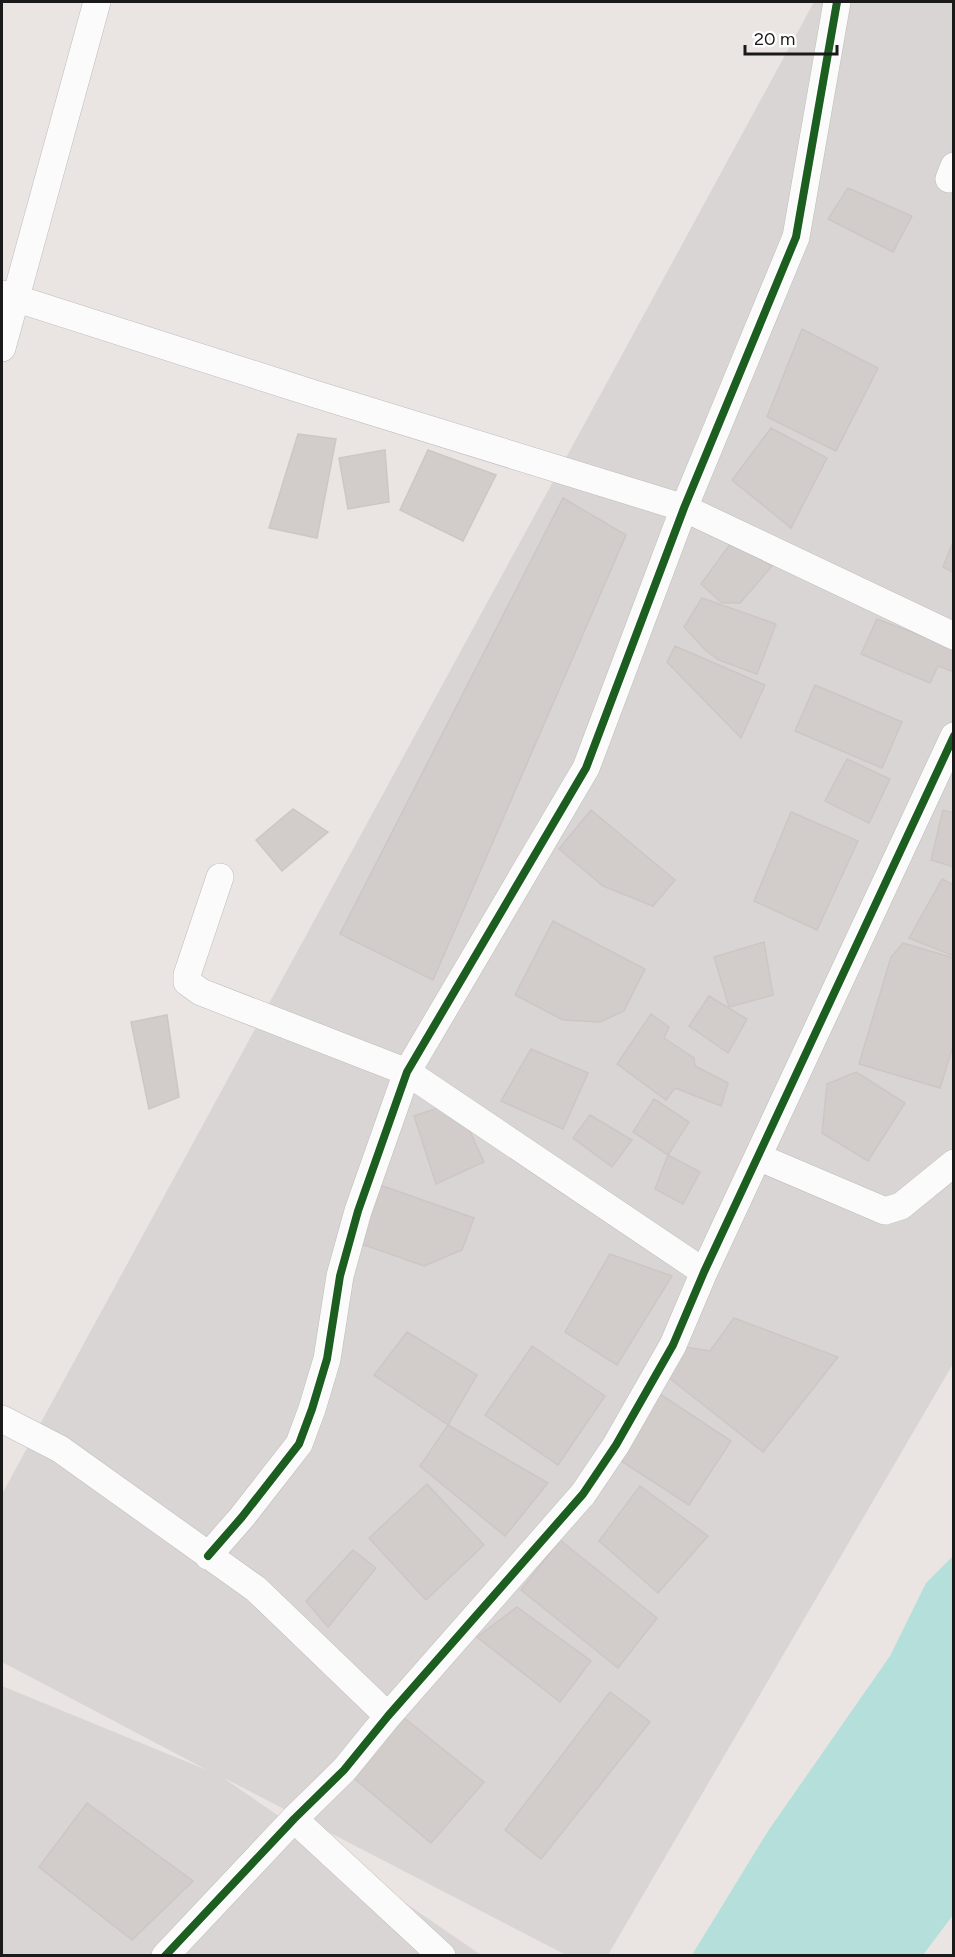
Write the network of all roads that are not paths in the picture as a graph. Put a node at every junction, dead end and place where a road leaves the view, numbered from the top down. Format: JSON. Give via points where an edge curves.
{"nodes":[{"id":1,"x":97,"y":2,"type":"edge"},
{"id":2,"x":837,"y":2,"type":"edge"},
{"id":3,"x":8,"y":296,"type":"edge"},
{"id":4,"x":2,"y":348,"type":"edge"},
{"id":5,"x":684,"y":508,"type":"junction"},
{"id":6,"x":954,"y":636,"type":"edge"},
{"id":7,"x":954,"y":736,"type":"edge"},
{"id":8,"x":220,"y":877,"type":"dead end"},
{"id":9,"x":407,"y":1072,"type":"junction"},
{"id":10,"x":758,"y":1157,"type":"junction"},
{"id":11,"x":954,"y":1163,"type":"edge"},
{"id":12,"x":704,"y":1272,"type":"junction"},
{"id":13,"x":2,"y":1419,"type":"edge"},
{"id":14,"x":208,"y":1556,"type":"junction"},
{"id":15,"x":388,"y":1716,"type":"junction"},
{"id":16,"x":294,"y":1819,"type":"junction"},
{"id":17,"x":165,"y":1956,"type":"edge"},
{"id":18,"x":442,"y":1956,"type":"edge"}],
"edges":[{"from":1,"to":3,"type":"street"},
{"from":2,"to":5,"type":"street","via":[[796,237]]},
{"from":3,"to":4,"type":"street"},
{"from":3,"to":5,"type":"street"},
{"from":5,"to":6,"type":"street"},
{"from":5,"to":9,"type":"street","via":[[586,768]]},
{"from":7,"to":10,"type":"street"},
{"from":8,"to":9,"type":"street","via":[[187,981],[201,992]]},
{"from":9,"to":12,"type":"street"},
{"from":9,"to":14,"type":"street","via":[[358,1211],[340,1276],[327,1359],[299,1444]]},
{"from":10,"to":11,"type":"street","via":[[885,1211],[901,1206]]},
{"from":10,"to":12,"type":"street"},
{"from":12,"to":15,"type":"street","via":[[673,1345],[583,1494]]},
{"from":13,"to":14,"type":"street","via":[[60,1449]]},
{"from":14,"to":15,"type":"street","via":[[256,1589]]},
{"from":15,"to":16,"type":"street","via":[[344,1770]]},
{"from":16,"to":17,"type":"street"},
{"from":16,"to":18,"type":"street"}]}
